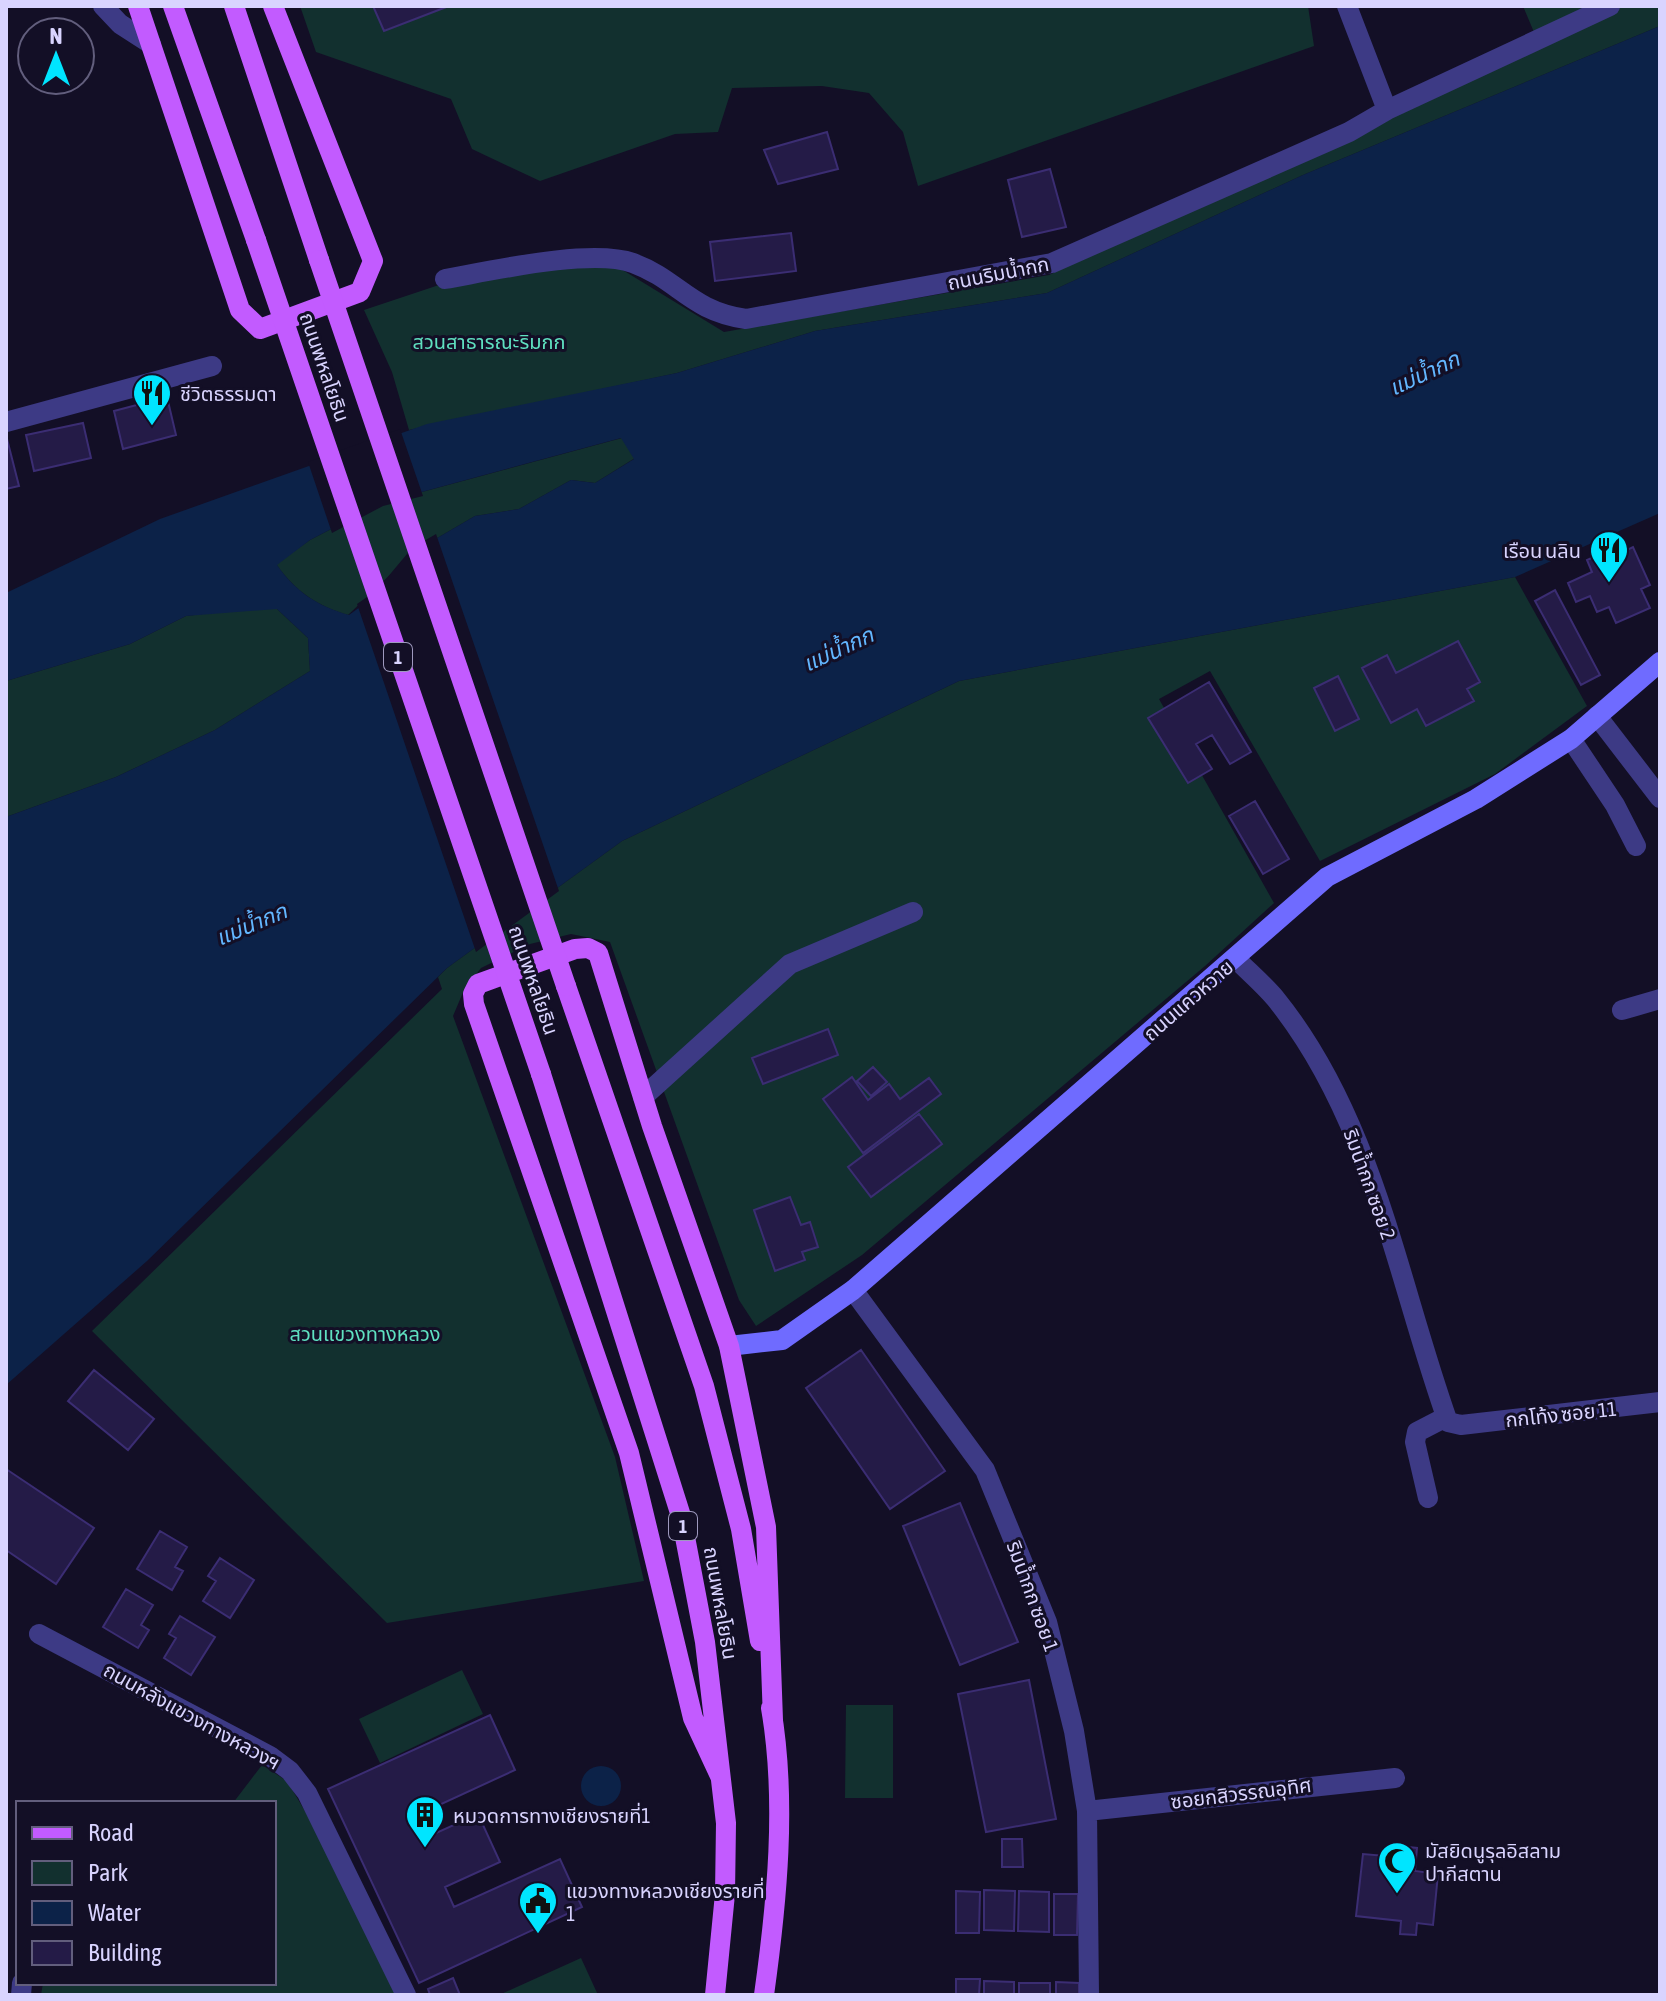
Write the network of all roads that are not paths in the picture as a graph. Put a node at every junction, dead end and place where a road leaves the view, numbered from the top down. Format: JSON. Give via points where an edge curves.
{"nodes":[{"id":1,"x":103,"y":6,"type":"edge"},
{"id":2,"x":138,"y":6,"type":"edge"},
{"id":3,"x":173,"y":6,"type":"edge"},
{"id":4,"x":234,"y":6,"type":"edge"},
{"id":5,"x":273,"y":6,"type":"edge"},
{"id":6,"x":1347,"y":6,"type":"edge"},
{"id":7,"x":1610,"y":6,"type":"edge"},
{"id":8,"x":151,"y":44,"type":"junction"},
{"id":9,"x":1387,"y":110,"type":"junction"},
{"id":10,"x":445,"y":279,"type":"dead end"},
{"id":11,"x":212,"y":366,"type":"dead end"},
{"id":12,"x":6,"y":422,"type":"edge"},
{"id":13,"x":1660,"y":662,"type":"edge"},
{"id":14,"x":1597,"y":716,"type":"junction"},
{"id":15,"x":1571,"y":739,"type":"junction"},
{"id":16,"x":1660,"y":798,"type":"edge"},
{"id":17,"x":1636,"y":846,"type":"dead end"},
{"id":18,"x":913,"y":912,"type":"dead end"},
{"id":19,"x":1236,"y":959,"type":"junction"},
{"id":20,"x":1660,"y":999,"type":"edge"},
{"id":21,"x":1622,"y":1010,"type":"dead end"},
{"id":22,"x":643,"y":1097,"type":"junction"},
{"id":23,"x":853,"y":1290,"type":"junction"},
{"id":24,"x":729,"y":1346,"type":"junction"},
{"id":25,"x":1660,"y":1402,"type":"edge"},
{"id":26,"x":1454,"y":1421,"type":"junction"},
{"id":27,"x":1428,"y":1498,"type":"dead end"},
{"id":28,"x":39,"y":1634,"type":"dead end"},
{"id":29,"x":773,"y":1720,"type":"junction"},
{"id":30,"x":720,"y":1776,"type":"junction"},
{"id":31,"x":1395,"y":1778,"type":"dead end"},
{"id":32,"x":1087,"y":1811,"type":"junction"},
{"id":33,"x":406,"y":1995,"type":"edge"},
{"id":34,"x":715,"y":1995,"type":"edge"},
{"id":35,"x":764,"y":1995,"type":"edge"},
{"id":36,"x":1089,"y":1995,"type":"edge"}],
"edges":[{"from":1,"to":8,"type":"street"},
{"from":2,"to":8,"type":"main road"},
{"from":3,"to":30,"type":"main road","name":"ถนนพหลโยธิน","number":"1","bridge":true,"via":[[541,1074],[681,1516],[705,1642]]},
{"from":4,"to":29,"type":"main road","name":"ถนนพหลโยธิน","bridge":true,"via":[[704,1386],[741,1529]]},
{"from":5,"to":8,"type":"main road","via":[[373,261],[360,292],[260,329],[240,310]]},
{"from":6,"to":9,"type":"street"},
{"from":7,"to":9,"type":"street","name":"ถนนริมน้ำกก"},
{"from":9,"to":10,"type":"street","name":"ถนนริมน้ำกก","via":[[1349,132],[1052,263],[838,303],[746,319],[718,315],[632,263],[603,258]]},
{"from":11,"to":12,"type":"street"},
{"from":13,"to":14,"type":"street","name":"ถนนแควหวาย"},
{"from":14,"to":15,"type":"street","name":"ถนนแควหวาย"},
{"from":14,"to":16,"type":"street"},
{"from":15,"to":17,"type":"street"},
{"from":15,"to":19,"type":"street","name":"ถนนแควหวาย","via":[[1476,799],[1327,877]]},
{"from":18,"to":22,"type":"street","via":[[790,964]]},
{"from":19,"to":23,"type":"street","name":"ถนนแควหวาย"},
{"from":19,"to":26,"type":"street","name":"ริมน้ำกก ซอย 2","via":[[1275,998],[1327,1078],[1374,1186]]},
{"from":20,"to":21,"type":"street"},
{"from":22,"to":24,"type":"main road"},
{"from":22,"to":30,"type":"main road","via":[[598,953],[575,949],[478,984],[474,1004],[629,1453],[693,1718]]},
{"from":23,"to":24,"type":"street","name":"ถนนแควหวาย","via":[[782,1340]]},
{"from":23,"to":32,"type":"street","name":"ริมน้ำกก ซอย 1","via":[[985,1470],[1047,1622]]},
{"from":24,"to":29,"type":"main road","via":[[766,1527]]},
{"from":25,"to":26,"type":"street","name":"กกโท้ง ซอย 11"},
{"from":26,"to":27,"type":"street","via":[[1417,1432]]},
{"from":28,"to":33,"type":"street","name":"ถนนหลังแขวงทางหลวงฯ","via":[[290,1771],[307,1793]]},
{"from":29,"to":35,"type":"main road","name":"ถนนพหลโยธิน","via":[[779,1784],[777,1857]]},
{"from":30,"to":34,"type":"main road","name":"ถนนพหลโยธิน","number":"1","via":[[726,1823],[725,1894]]},
{"from":31,"to":32,"type":"street","name":"ซอยกสิวรรณอุทิศ"},
{"from":32,"to":36,"type":"street","name":"ริมน้ำกก ซอย 1"}]}
